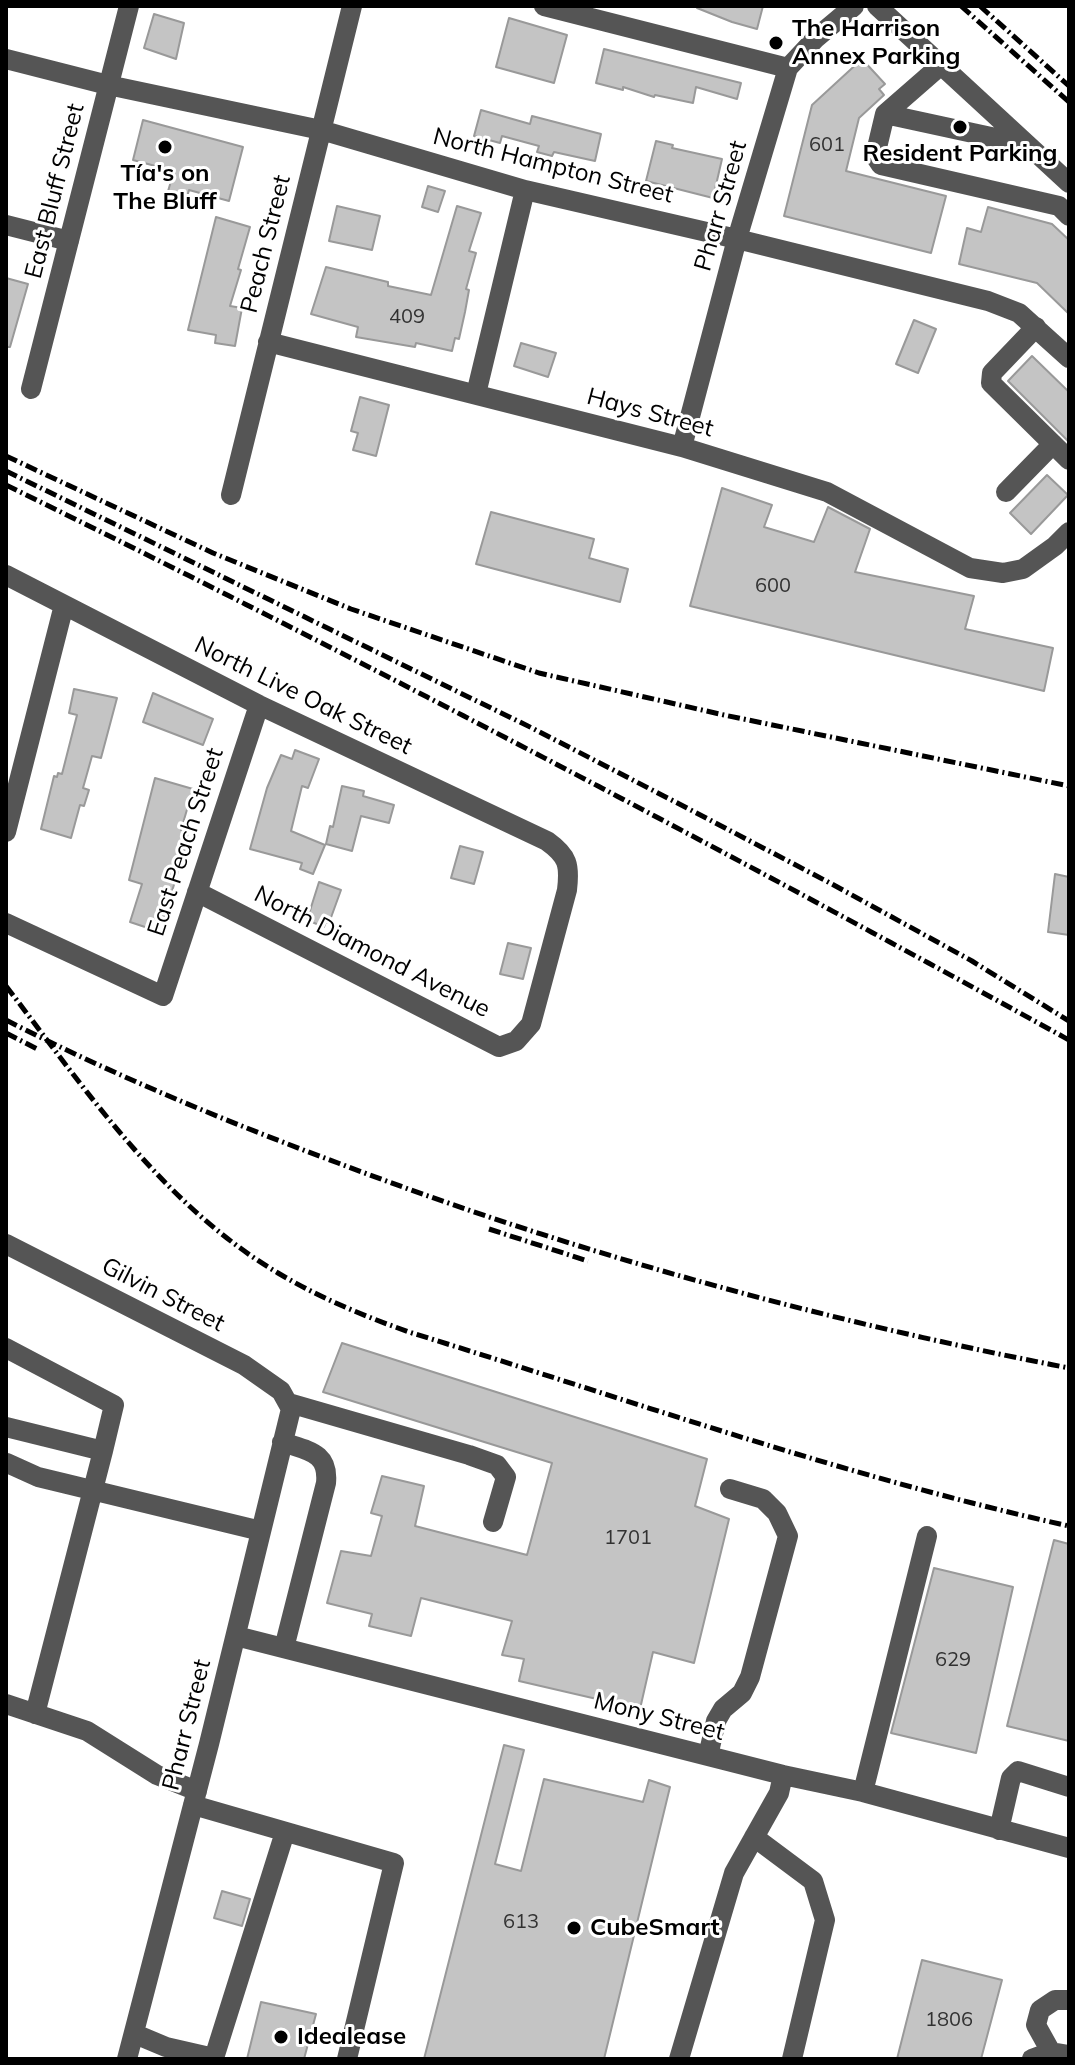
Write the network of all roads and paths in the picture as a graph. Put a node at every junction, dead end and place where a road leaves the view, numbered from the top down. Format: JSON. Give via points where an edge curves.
{"nodes":[{"id":1,"x":129,"y":6,"type":"edge"},
{"id":2,"x":352,"y":6,"type":"edge"},
{"id":3,"x":544,"y":6,"type":"edge"},
{"id":4,"x":854,"y":6,"type":"edge"},
{"id":5,"x":877,"y":6,"type":"edge"},
{"id":6,"x":6,"y":59,"type":"edge"},
{"id":7,"x":940,"y":66,"type":"junction"},
{"id":8,"x":788,"y":68,"type":"junction"},
{"id":9,"x":108,"y":85,"type":"junction"},
{"id":10,"x":885,"y":114,"type":"junction"},
{"id":11,"x":321,"y":130,"type":"junction"},
{"id":12,"x":1013,"y":132,"type":"junction"},
{"id":13,"x":1069,"y":183,"type":"edge"},
{"id":14,"x":525,"y":190,"type":"junction"},
{"id":15,"x":1069,"y":216,"type":"edge"},
{"id":16,"x":6,"y":225,"type":"edge"},
{"id":17,"x":737,"y":239,"type":"junction"},
{"id":18,"x":69,"y":241,"type":"junction"},
{"id":19,"x":1036,"y":327,"type":"junction"},
{"id":20,"x":268,"y":342,"type":"junction"},
{"id":21,"x":1069,"y":358,"type":"edge"},
{"id":22,"x":31,"y":389,"type":"dead end"},
{"id":23,"x":476,"y":394,"type":"junction"},
{"id":24,"x":1053,"y":444,"type":"junction"},
{"id":25,"x":682,"y":447,"type":"junction"},
{"id":26,"x":1069,"y":460,"type":"edge"},
{"id":27,"x":1006,"y":492,"type":"dead end"},
{"id":28,"x":231,"y":495,"type":"dead end"},
{"id":29,"x":1069,"y":532,"type":"edge"},
{"id":30,"x":6,"y":575,"type":"edge"},
{"id":31,"x":64,"y":605,"type":"junction"},
{"id":32,"x":259,"y":705,"type":"junction"},
{"id":33,"x":6,"y":832,"type":"edge"},
{"id":34,"x":197,"y":892,"type":"junction"},
{"id":35,"x":6,"y":923,"type":"edge"},
{"id":36,"x":522,"y":1034,"type":"joint"},
{"id":37,"x":6,"y":1244,"type":"edge"},
{"id":38,"x":6,"y":1348,"type":"edge"},
{"id":39,"x":289,"y":1403,"type":"junction"},
{"id":40,"x":6,"y":1427,"type":"edge"},
{"id":41,"x":282,"y":1442,"type":"junction"},
{"id":42,"x":103,"y":1451,"type":"junction"},
{"id":43,"x":7,"y":1463,"type":"edge"},
{"id":44,"x":38,"y":1477,"type":"junction"},
{"id":45,"x":6,"y":1479,"type":"edge"},
{"id":46,"x":94,"y":1489,"type":"junction"},
{"id":47,"x":730,"y":1489,"type":"dead end"},
{"id":48,"x":493,"y":1522,"type":"dead end"},
{"id":49,"x":261,"y":1531,"type":"junction"},
{"id":50,"x":927,"y":1536,"type":"dead end"},
{"id":51,"x":236,"y":1636,"type":"junction"},
{"id":52,"x":284,"y":1648,"type":"junction"},
{"id":53,"x":6,"y":1704,"type":"edge"},
{"id":54,"x":35,"y":1714,"type":"junction"},
{"id":55,"x":708,"y":1756,"type":"junction"},
{"id":56,"x":783,"y":1775,"type":"junction"},
{"id":57,"x":1069,"y":1787,"type":"edge"},
{"id":58,"x":863,"y":1792,"type":"junction"},
{"id":59,"x":195,"y":1798,"type":"junction"},
{"id":60,"x":999,"y":1830,"type":"junction"},
{"id":61,"x":285,"y":1832,"type":"junction"},
{"id":62,"x":754,"y":1837,"type":"junction"},
{"id":63,"x":1069,"y":1848,"type":"edge"},
{"id":64,"x":1069,"y":2000,"type":"edge"},
{"id":65,"x":135,"y":2034,"type":"junction"},
{"id":66,"x":1051,"y":2055,"type":"edge"},
{"id":67,"x":127,"y":2059,"type":"edge"},
{"id":68,"x":347,"y":2059,"type":"edge"},
{"id":69,"x":679,"y":2059,"type":"edge"},
{"id":70,"x":792,"y":2059,"type":"edge"}],
"edges":[{"from":1,"to":9,"type":"street","name":"East Bluff Street"},
{"from":2,"to":11,"type":"street","name":"Peach Street"},
{"from":3,"to":8,"type":"street"},
{"from":4,"to":8,"type":"street","name":"Pharr Street"},
{"from":5,"to":7,"type":"street"},
{"from":6,"to":9,"type":"street","name":"North Hampton Street"},
{"from":7,"to":10,"type":"street"},
{"from":7,"to":12,"type":"street"},
{"from":8,"to":17,"type":"street","name":"Pharr Street"},
{"from":9,"to":11,"type":"street","name":"North Hampton Street"},
{"from":9,"to":18,"type":"street","name":"East Bluff Street"},
{"from":10,"to":12,"type":"street","via":[[1005,140]]},
{"from":10,"to":15,"type":"street","via":[[875,156],[881,165],[1059,206]]},
{"from":11,"to":14,"type":"street","name":"North Hampton Street"},
{"from":11,"to":20,"type":"street","name":"Peach Street"},
{"from":12,"to":13,"type":"street"},
{"from":14,"to":17,"type":"street","name":"North Hampton Street"},
{"from":14,"to":23,"type":"street"},
{"from":16,"to":18,"type":"street"},
{"from":17,"to":19,"type":"street","name":"North Hampton Street","via":[[988,301],[1019,313]]},
{"from":17,"to":25,"type":"street","name":"Pharr Street"},
{"from":18,"to":22,"type":"street","name":"East Bluff Street"},
{"from":19,"to":21,"type":"street","name":"North Hampton Street"},
{"from":19,"to":24,"type":"street","via":[[992,373],[991,383]]},
{"from":20,"to":23,"type":"street","name":"Hays Street"},
{"from":20,"to":28,"type":"street","name":"Peach Street"},
{"from":23,"to":25,"type":"street","name":"Hays Street"},
{"from":24,"to":26,"type":"street"},
{"from":24,"to":27,"type":"street"},
{"from":25,"to":29,"type":"street","name":"Hays Street","via":[[827,492],[970,568],[1003,573],[1023,569]]},
{"from":30,"to":31,"type":"street","name":"North Live Oak Street"},
{"from":31,"to":32,"type":"street","name":"North Live Oak Street"},
{"from":31,"to":33,"type":"street"},
{"from":32,"to":34,"type":"street","name":"East Peach Street"},
{"from":32,"to":36,"type":"street","name":"North Live Oak Street","via":[[560,850],[570,868],[567,890],[531,1024]]},
{"from":34,"to":35,"type":"street","name":"East Peach Street","via":[[163,996]]},
{"from":34,"to":36,"type":"street","name":"North Diamond Avenue","via":[[499,1047]]},
{"from":37,"to":39,"type":"street","name":"Gilvin Street","via":[[244,1365],[281,1391]]},
{"from":38,"to":42,"type":"street","via":[[114,1405]]},
{"from":39,"to":41,"type":"street","name":"Pharr Street"},
{"from":39,"to":48,"type":"street","via":[[497,1465],[506,1477]]},
{"from":40,"to":42,"type":"street"},
{"from":41,"to":49,"type":"street","name":"Pharr Street"},
{"from":41,"to":52,"type":"street","via":[[313,1453],[328,1469]]},
{"from":42,"to":46,"type":"street"},
{"from":43,"to":44,"type":"street"},
{"from":44,"to":45,"type":"street"},
{"from":44,"to":46,"type":"street"},
{"from":46,"to":49,"type":"street"},
{"from":46,"to":54,"type":"street"},
{"from":47,"to":55,"type":"street","via":[[763,1499],[788,1536],[750,1677],[716,1721]]},
{"from":49,"to":51,"type":"street","name":"Pharr Street"},
{"from":50,"to":58,"type":"street"},
{"from":51,"to":52,"type":"street","name":"Mony Street"},
{"from":51,"to":59,"type":"street","name":"Pharr Street"},
{"from":52,"to":55,"type":"street","name":"Mony Street"},
{"from":53,"to":54,"type":"street"},
{"from":54,"to":59,"type":"street","via":[[87,1731]]},
{"from":55,"to":56,"type":"street","name":"Mony Street"},
{"from":56,"to":58,"type":"street","name":"Mony Street"},
{"from":56,"to":62,"type":"street","via":[[779,1793]]},
{"from":57,"to":60,"type":"street","via":[[1018,1771],[1011,1778]]},
{"from":58,"to":60,"type":"street","name":"Mony Street"},
{"from":59,"to":61,"type":"street"},
{"from":59,"to":65,"type":"street","name":"Pharr Street"},
{"from":60,"to":63,"type":"street","name":"Mony Street"},
{"from":61,"to":65,"type":"street","via":[[214,2058]]},
{"from":61,"to":68,"type":"street","via":[[394,1863]]},
{"from":62,"to":69,"type":"street","via":[[734,1873]]},
{"from":62,"to":70,"type":"street","via":[[813,1881],[825,1920]]},
{"from":64,"to":66,"type":"street","via":[[1055,2000],[1040,2010],[1036,2025]]},
{"from":65,"to":67,"type":"street","name":"Pharr Street"}]}
